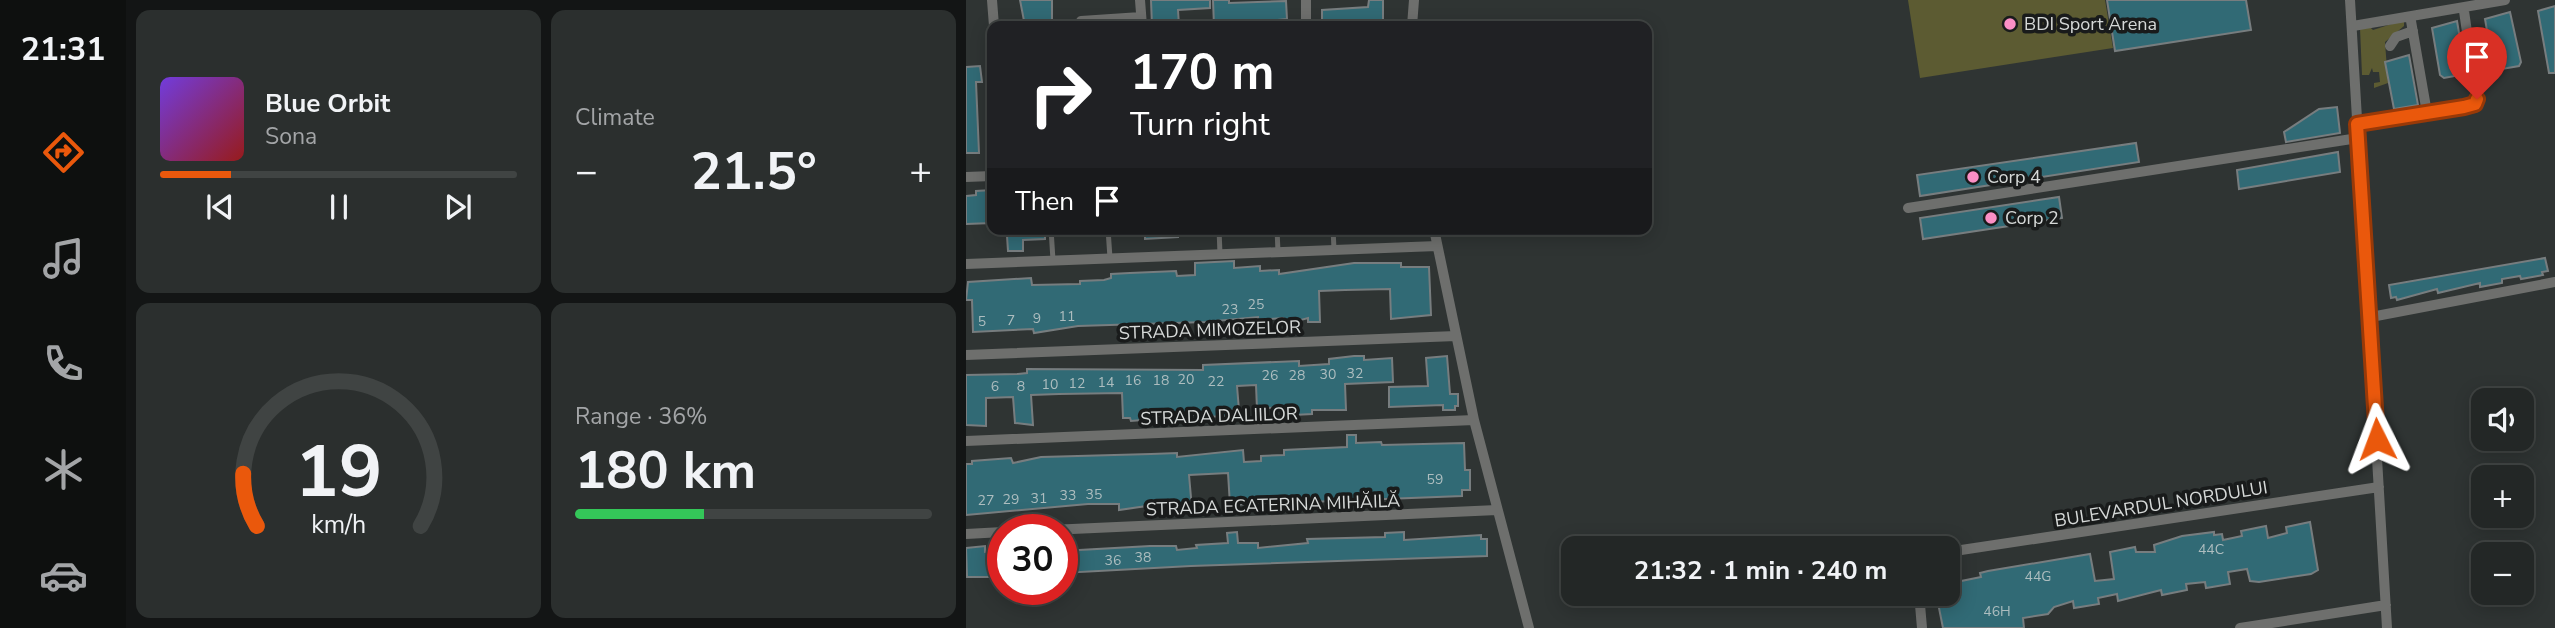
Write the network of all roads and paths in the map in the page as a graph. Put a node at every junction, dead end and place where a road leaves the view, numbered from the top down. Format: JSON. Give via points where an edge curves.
{"nodes":[{"id":1,"x":992,"y":0,"type":"edge"},
{"id":2,"x":1140,"y":0,"type":"edge"},
{"id":3,"x":1306,"y":0,"type":"edge"},
{"id":4,"x":1413,"y":0,"type":"edge"},
{"id":5,"x":2350,"y":0,"type":"edge"},
{"id":6,"x":2505,"y":0,"type":"edge"},
{"id":7,"x":2464,"y":10,"type":"dead end"},
{"id":8,"x":994,"y":21,"type":"edge"},
{"id":9,"x":1141,"y":21,"type":"edge"},
{"id":10,"x":1306,"y":21,"type":"edge"},
{"id":11,"x":1412,"y":21,"type":"edge"},
{"id":12,"x":2353,"y":26,"type":"junction"},
{"id":13,"x":2390,"y":46,"type":"dead end"},
{"id":14,"x":2427,"y":113,"type":"junction"},
{"id":15,"x":2357,"y":124,"type":"junction"},
{"id":16,"x":2358,"y":138,"type":"junction"},
{"id":17,"x":987,"y":176,"type":"edge"},
{"id":18,"x":966,"y":177,"type":"edge"},
{"id":19,"x":1908,"y":208,"type":"dead end"},
{"id":20,"x":1051,"y":235,"type":"edge"},
{"id":21,"x":1108,"y":235,"type":"edge"},
{"id":22,"x":1219,"y":235,"type":"edge"},
{"id":23,"x":1277,"y":235,"type":"edge"},
{"id":24,"x":1333,"y":235,"type":"edge"},
{"id":25,"x":1435,"y":235,"type":"edge"},
{"id":26,"x":1437,"y":246,"type":"junction"},
{"id":27,"x":1334,"y":249,"type":"junction"},
{"id":28,"x":1278,"y":252,"type":"junction"},
{"id":29,"x":1220,"y":254,"type":"junction"},
{"id":30,"x":1110,"y":258,"type":"junction"},
{"id":31,"x":1053,"y":260,"type":"junction"},
{"id":32,"x":966,"y":264,"type":"edge"},
{"id":33,"x":2555,"y":282,"type":"edge"},
{"id":34,"x":2371,"y":317,"type":"junction"},
{"id":35,"x":1456,"y":336,"type":"junction"},
{"id":36,"x":966,"y":355,"type":"edge"},
{"id":37,"x":1474,"y":420,"type":"junction"},
{"id":38,"x":966,"y":441,"type":"edge"},
{"id":39,"x":2379,"y":487,"type":"junction"},
{"id":40,"x":1497,"y":510,"type":"junction"},
{"id":41,"x":1078,"y":529,"type":"edge"},
{"id":42,"x":987,"y":533,"type":"edge"},
{"id":43,"x":966,"y":534,"type":"edge"},
{"id":44,"x":1960,"y":550,"type":"edge"},
{"id":45,"x":2386,"y":605,"type":"junction"},
{"id":46,"x":1920,"y":606,"type":"edge"},
{"id":47,"x":1529,"y":628,"type":"edge"},
{"id":48,"x":1922,"y":628,"type":"edge"},
{"id":49,"x":2240,"y":628,"type":"edge"},
{"id":50,"x":2387,"y":628,"type":"edge"}],
"edges":[{"from":1,"to":8,"type":"street"},
{"from":2,"to":9,"type":"street"},
{"from":3,"to":10,"type":"street"},
{"from":4,"to":11,"type":"street"},
{"from":5,"to":12,"type":"street"},
{"from":6,"to":12,"type":"street"},
{"from":7,"to":14,"type":"street","via":[[2477,102]]},
{"from":12,"to":15,"type":"street"},
{"from":13,"to":14,"type":"street","via":[[2412,26]]},
{"from":14,"to":15,"type":"street"},
{"from":15,"to":16,"type":"street"},
{"from":16,"to":19,"type":"street"},
{"from":16,"to":34,"type":"street"},
{"from":17,"to":18,"type":"street"},
{"from":20,"to":31,"type":"lane"},
{"from":21,"to":30,"type":"lane"},
{"from":22,"to":29,"type":"lane"},
{"from":23,"to":28,"type":"lane"},
{"from":24,"to":27,"type":"lane"},
{"from":25,"to":26,"type":"street"},
{"from":26,"to":27,"type":"street"},
{"from":26,"to":35,"type":"street"},
{"from":27,"to":28,"type":"street"},
{"from":28,"to":29,"type":"street"},
{"from":29,"to":30,"type":"street"},
{"from":30,"to":31,"type":"street"},
{"from":31,"to":32,"type":"street"},
{"from":33,"to":34,"type":"street"},
{"from":34,"to":39,"type":"street"},
{"from":35,"to":36,"type":"street","name":"STRADA MIMOZELOR"},
{"from":35,"to":37,"type":"street"},
{"from":37,"to":38,"type":"street","name":"STRADA DALIILOR"},
{"from":37,"to":40,"type":"street"},
{"from":39,"to":44,"type":"street","name":"BULEVARDUL NORDULUI"},
{"from":39,"to":45,"type":"street"},
{"from":40,"to":41,"type":"street","name":"STRADA ECATERINA MIHĂILĂ"},
{"from":40,"to":47,"type":"street"},
{"from":42,"to":43,"type":"street"},
{"from":45,"to":49,"type":"street"},
{"from":45,"to":50,"type":"street"},
{"from":46,"to":48,"type":"street"}]}
